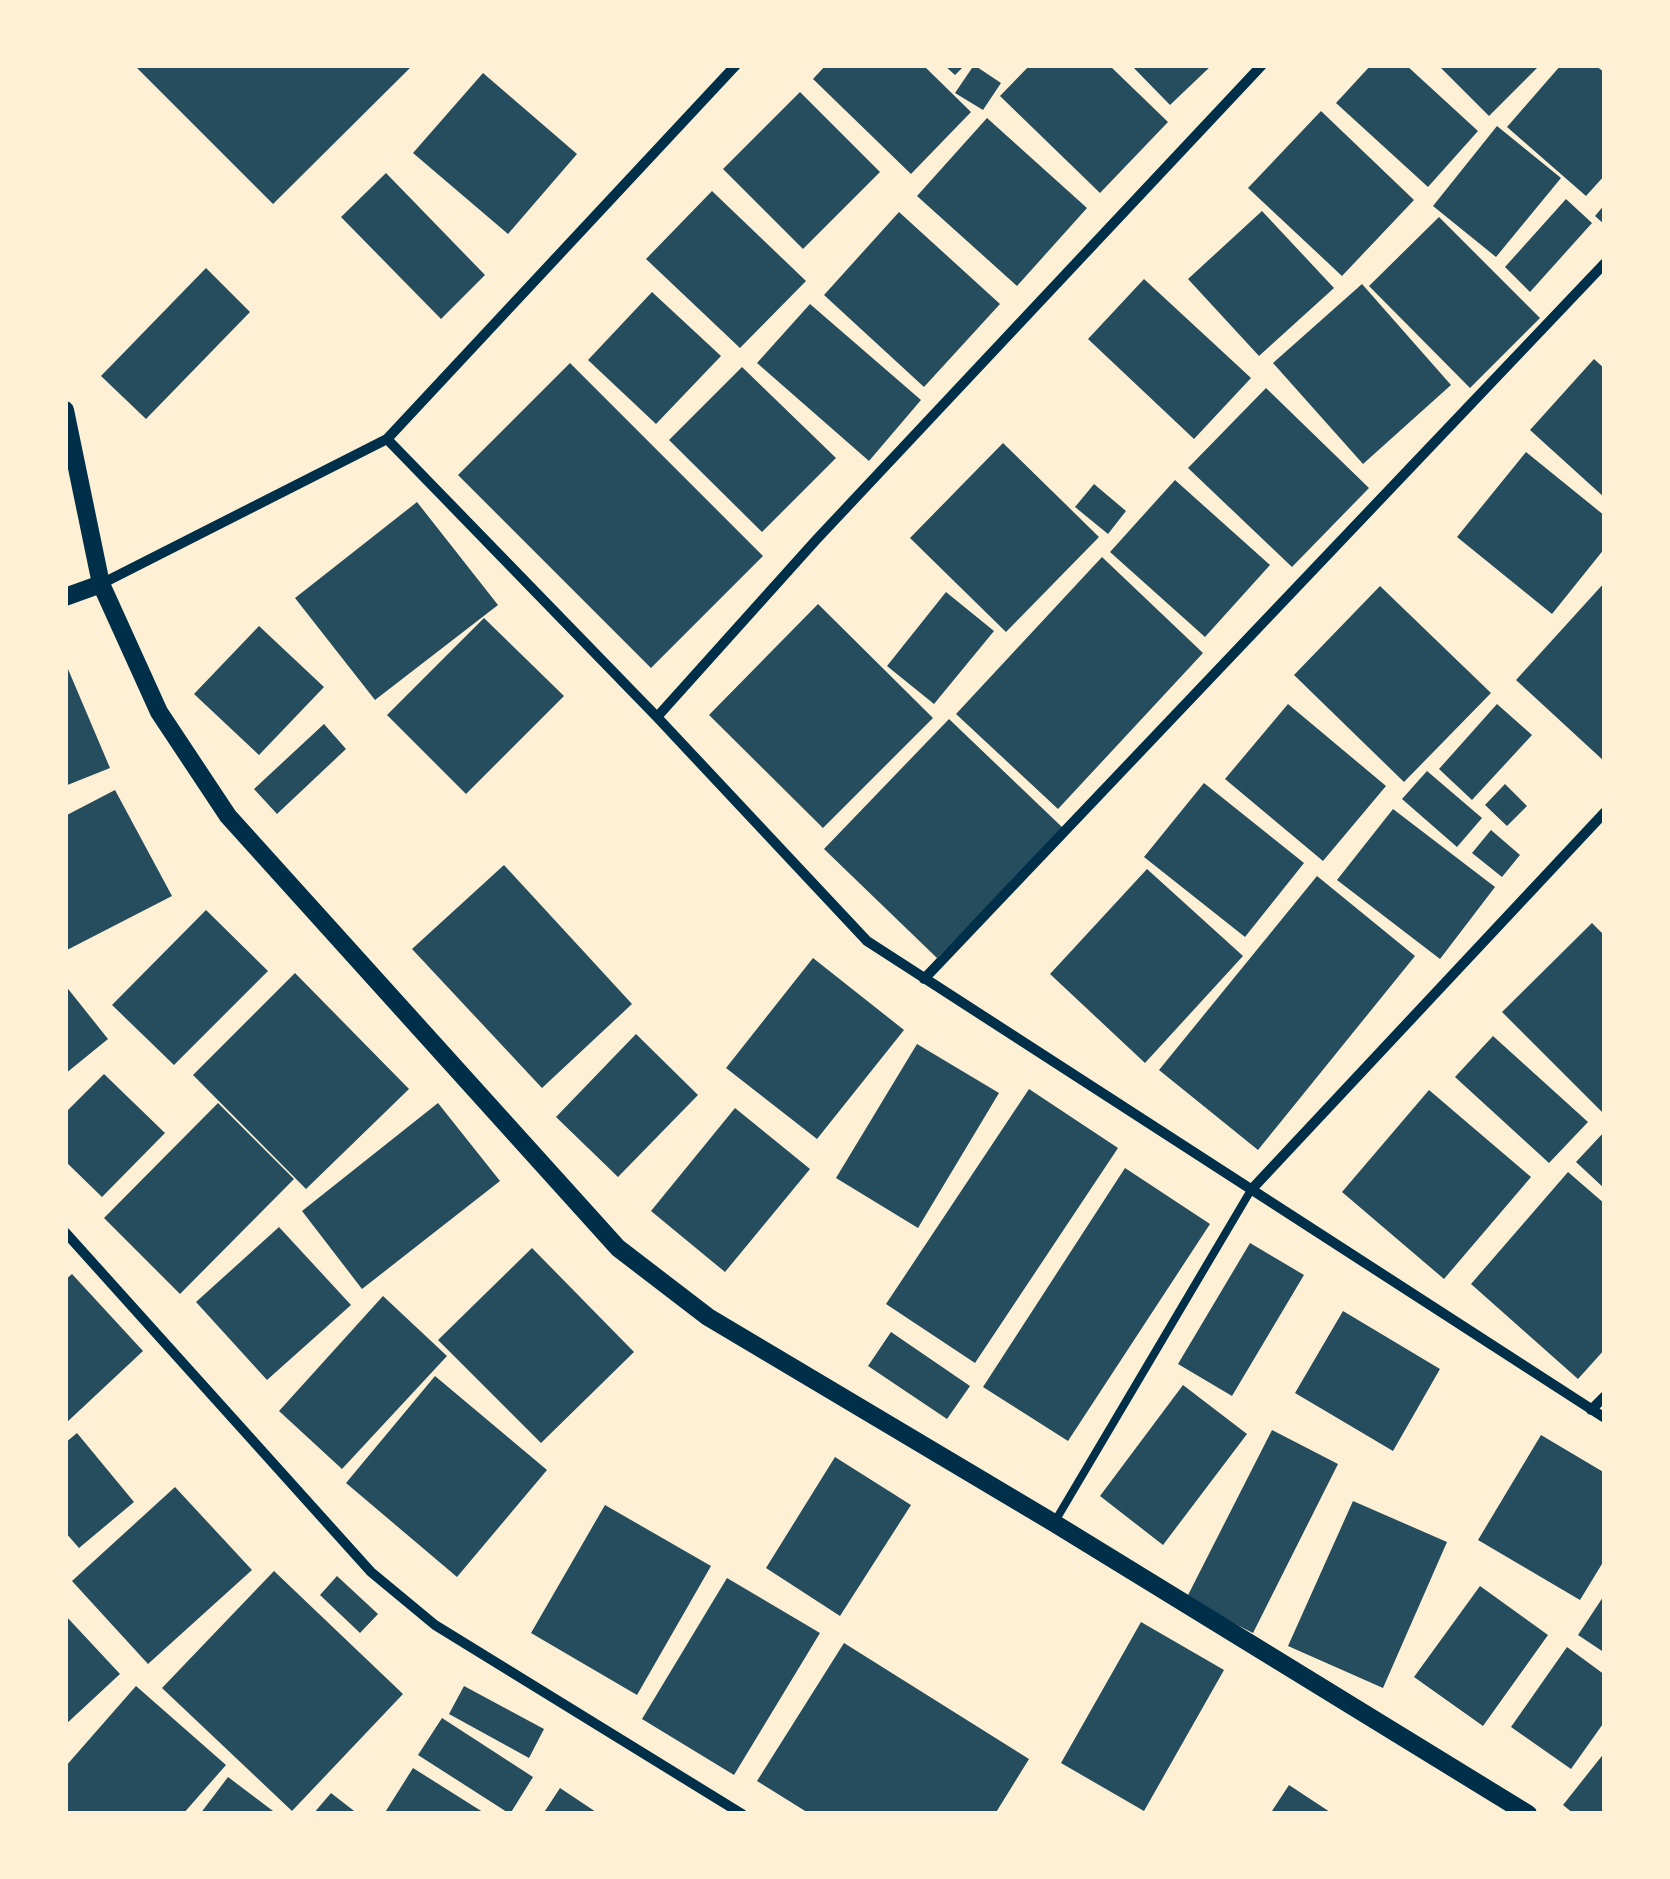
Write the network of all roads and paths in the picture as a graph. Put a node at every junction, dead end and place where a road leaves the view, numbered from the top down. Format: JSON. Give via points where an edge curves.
{"nodes":[{"id":1,"x":736,"y":65,"type":"edge"},
{"id":2,"x":1262,"y":65,"type":"edge"},
{"id":3,"x":1605,"y":262,"type":"edge"},
{"id":4,"x":65,"y":410,"type":"edge"},
{"id":5,"x":387,"y":439,"type":"junction"},
{"id":6,"x":100,"y":584,"type":"junction"},
{"id":7,"x":65,"y":597,"type":"edge"},
{"id":8,"x":657,"y":717,"type":"junction"},
{"id":9,"x":1605,"y":812,"type":"edge"},
{"id":10,"x":924,"y":980,"type":"junction"},
{"id":11,"x":1252,"y":1190,"type":"junction"},
{"id":12,"x":65,"y":1232,"type":"edge"},
{"id":13,"x":1605,"y":1396,"type":"edge"},
{"id":14,"x":1591,"y":1410,"type":"junction"},
{"id":15,"x":1605,"y":1418,"type":"edge"},
{"id":16,"x":1054,"y":1523,"type":"junction"},
{"id":17,"x":742,"y":1814,"type":"edge"},
{"id":18,"x":1528,"y":1814,"type":"edge"}],
"edges":[{"from":1,"to":5,"type":"street"},
{"from":2,"to":8,"type":"street"},
{"from":3,"to":10,"type":"street"},
{"from":4,"to":6,"type":"street"},
{"from":5,"to":6,"type":"street"},
{"from":5,"to":8,"type":"street"},
{"from":6,"to":7,"type":"street"},
{"from":6,"to":16,"type":"street","via":[[159,712],[228,816],[618,1248],[708,1317]]},
{"from":8,"to":10,"type":"street","via":[[868,941]]},
{"from":9,"to":11,"type":"street"},
{"from":10,"to":11,"type":"street"},
{"from":11,"to":14,"type":"street"},
{"from":11,"to":16,"type":"lane"},
{"from":12,"to":17,"type":"street","via":[[370,1572],[450,1635]]},
{"from":13,"to":14,"type":"street"},
{"from":14,"to":15,"type":"street"},
{"from":16,"to":18,"type":"street"}]}
